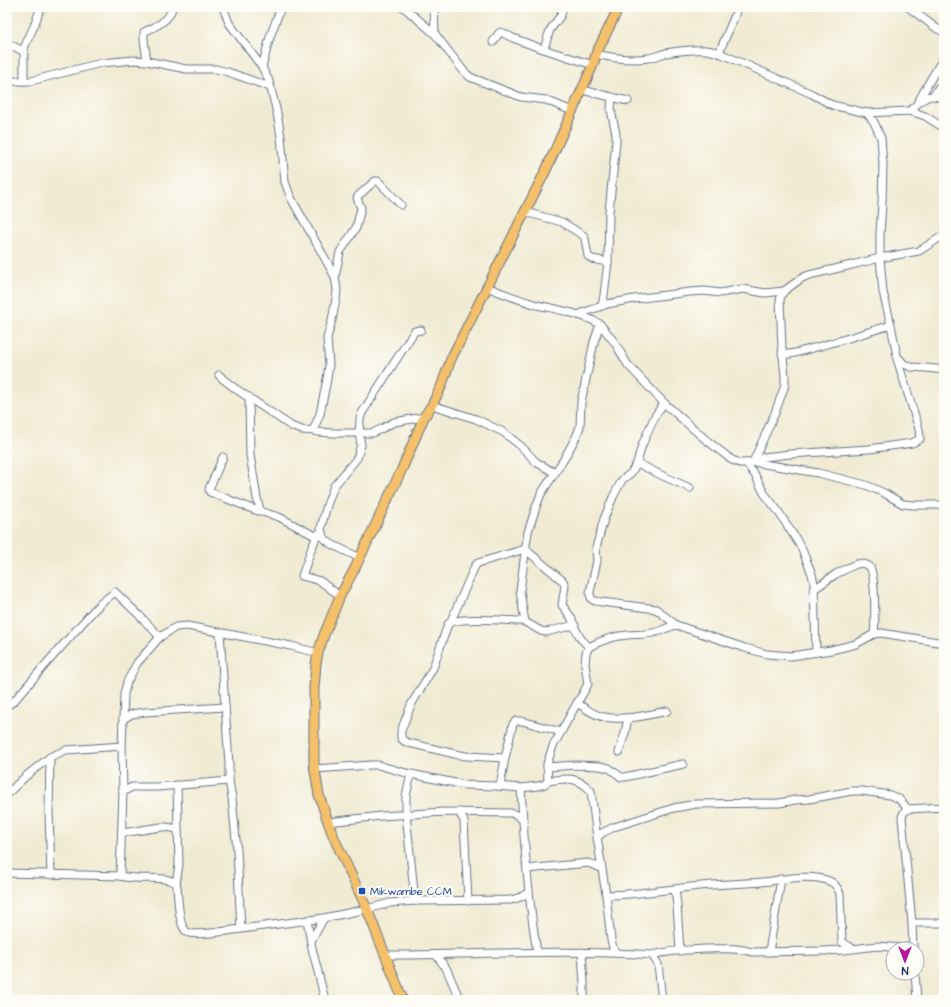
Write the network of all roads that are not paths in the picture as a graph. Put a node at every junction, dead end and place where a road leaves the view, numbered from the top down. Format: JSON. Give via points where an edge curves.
{"nodes":[{"id":1,"x":41,"y":7,"type":"edge"},
{"id":2,"x":172,"y":7,"type":"edge"},
{"id":3,"x":223,"y":7,"type":"edge"},
{"id":4,"x":281,"y":7,"type":"edge"},
{"id":5,"x":403,"y":7,"type":"edge"},
{"id":6,"x":434,"y":7,"type":"edge"},
{"id":7,"x":563,"y":7,"type":"edge"},
{"id":8,"x":619,"y":7,"type":"edge"},
{"id":9,"x":737,"y":7,"type":"edge"},
{"id":10,"x":908,"y":7,"type":"edge"},
{"id":11,"x":944,"y":32,"type":"edge"},
{"id":12,"x":435,"y":34,"type":"junction"},
{"id":13,"x":493,"y":42,"type":"dead end"},
{"id":14,"x":7,"y":43,"type":"edge"},
{"id":15,"x":544,"y":49,"type":"junction"},
{"id":16,"x":23,"y":51,"type":"junction"},
{"id":17,"x":719,"y":53,"type":"junction"},
{"id":18,"x":596,"y":54,"type":"junction"},
{"id":19,"x":944,"y":57,"type":"edge"},
{"id":20,"x":147,"y":61,"type":"junction"},
{"id":21,"x":593,"y":65,"type":"junction"},
{"id":22,"x":262,"y":67,"type":"junction"},
{"id":23,"x":7,"y":81,"type":"edge"},
{"id":24,"x":24,"y":81,"type":"junction"},
{"id":25,"x":944,"y":85,"type":"edge"},
{"id":26,"x":270,"y":87,"type":"junction"},
{"id":27,"x":582,"y":90,"type":"junction"},
{"id":28,"x":933,"y":96,"type":"junction"},
{"id":29,"x":612,"y":97,"type":"junction"},
{"id":30,"x":944,"y":99,"type":"edge"},
{"id":31,"x":628,"y":101,"type":"dead end"},
{"id":32,"x":918,"y":102,"type":"junction"},
{"id":33,"x":572,"y":111,"type":"junction"},
{"id":34,"x":910,"y":111,"type":"junction"},
{"id":35,"x":867,"y":113,"type":"junction"},
{"id":36,"x":944,"y":128,"type":"edge"},
{"id":37,"x":401,"y":205,"type":"dead end"},
{"id":38,"x":526,"y":212,"type":"junction"},
{"id":39,"x":944,"y":235,"type":"edge"},
{"id":40,"x":880,"y":258,"type":"junction"},
{"id":41,"x":608,"y":262,"type":"junction"},
{"id":42,"x":335,"y":277,"type":"junction"},
{"id":43,"x":487,"y":287,"type":"junction"},
{"id":44,"x":784,"y":291,"type":"junction"},
{"id":45,"x":602,"y":306,"type":"junction"},
{"id":46,"x":577,"y":315,"type":"junction"},
{"id":47,"x":600,"y":324,"type":"junction"},
{"id":48,"x":891,"y":325,"type":"junction"},
{"id":49,"x":421,"y":330,"type":"dead end"},
{"id":50,"x":782,"y":354,"type":"junction"},
{"id":51,"x":897,"y":356,"type":"junction"},
{"id":52,"x":911,"y":367,"type":"junction"},
{"id":53,"x":944,"y":370,"type":"edge"},
{"id":54,"x":219,"y":375,"type":"dead end"},
{"id":55,"x":902,"y":376,"type":"junction"},
{"id":56,"x":249,"y":397,"type":"junction"},
{"id":57,"x":664,"y":403,"type":"junction"},
{"id":58,"x":432,"y":405,"type":"junction"},
{"id":59,"x":424,"y":418,"type":"junction"},
{"id":60,"x":315,"y":431,"type":"junction"},
{"id":61,"x":359,"y":433,"type":"junction"},
{"id":62,"x":223,"y":457,"type":"dead end"},
{"id":63,"x":637,"y":463,"type":"junction"},
{"id":64,"x":749,"y":463,"type":"junction"},
{"id":65,"x":555,"y":473,"type":"junction"},
{"id":66,"x":690,"y":488,"type":"dead end"},
{"id":67,"x":944,"y":505,"type":"edge"},
{"id":68,"x":260,"y":510,"type":"junction"},
{"id":69,"x":321,"y":528,"type":"junction"},
{"id":70,"x":317,"y":536,"type":"junction"},
{"id":71,"x":525,"y":549,"type":"junction"},
{"id":72,"x":360,"y":558,"type":"junction"},
{"id":73,"x":814,"y":590,"type":"junction"},
{"id":74,"x":340,"y":596,"type":"junction"},
{"id":75,"x":451,"y":621,"type":"junction"},
{"id":76,"x":525,"y":622,"type":"junction"},
{"id":77,"x":575,"y":625,"type":"junction"},
{"id":78,"x":676,"y":625,"type":"junction"},
{"id":79,"x":220,"y":633,"type":"junction"},
{"id":80,"x":874,"y":634,"type":"junction"},
{"id":81,"x":160,"y":637,"type":"junction"},
{"id":82,"x":944,"y":643,"type":"edge"},
{"id":83,"x":589,"y":647,"type":"junction"},
{"id":84,"x":816,"y":652,"type":"junction"},
{"id":85,"x":318,"y":653,"type":"junction"},
{"id":86,"x":577,"y":703,"type":"junction"},
{"id":87,"x":7,"y":706,"type":"edge"},
{"id":88,"x":225,"y":707,"type":"junction"},
{"id":89,"x":667,"y":712,"type":"dead end"},
{"id":90,"x":628,"y":718,"type":"junction"},
{"id":91,"x":123,"y":719,"type":"junction"},
{"id":92,"x":562,"y":732,"type":"junction"},
{"id":93,"x":122,"y":746,"type":"junction"},
{"id":94,"x":619,"y":752,"type":"dead end"},
{"id":95,"x":50,"y":757,"type":"junction"},
{"id":96,"x":504,"y":758,"type":"junction"},
{"id":97,"x":683,"y":764,"type":"dead end"},
{"id":98,"x":547,"y":767,"type":"junction"},
{"id":99,"x":315,"y":769,"type":"junction"},
{"id":100,"x":411,"y":774,"type":"junction"},
{"id":101,"x":123,"y":780,"type":"junction"},
{"id":102,"x":548,"y":780,"type":"junction"},
{"id":103,"x":229,"y":782,"type":"junction"},
{"id":104,"x":177,"y":785,"type":"junction"},
{"id":105,"x":500,"y":786,"type":"junction"},
{"id":106,"x":132,"y":787,"type":"junction"},
{"id":107,"x":521,"y":788,"type":"junction"},
{"id":108,"x":123,"y":792,"type":"junction"},
{"id":109,"x":7,"y":794,"type":"edge"},
{"id":110,"x":522,"y":807,"type":"junction"},
{"id":111,"x":944,"y":807,"type":"edge"},
{"id":112,"x":908,"y":809,"type":"junction"},
{"id":113,"x":459,"y":812,"type":"junction"},
{"id":114,"x":511,"y":813,"type":"junction"},
{"id":115,"x":406,"y":814,"type":"junction"},
{"id":116,"x":523,"y":820,"type":"junction"},
{"id":117,"x":328,"y":822,"type":"junction"},
{"id":118,"x":178,"y":829,"type":"junction"},
{"id":119,"x":122,"y":833,"type":"junction"},
{"id":120,"x":597,"y":838,"type":"junction"},
{"id":121,"x":599,"y":855,"type":"junction"},
{"id":122,"x":591,"y":864,"type":"junction"},
{"id":123,"x":601,"y":868,"type":"junction"},
{"id":124,"x":527,"y":869,"type":"junction"},
{"id":125,"x":7,"y":873,"type":"edge"},
{"id":126,"x":51,"y":875,"type":"junction"},
{"id":127,"x":120,"y":876,"type":"junction"},
{"id":128,"x":781,"y":879,"type":"junction"},
{"id":129,"x":176,"y":883,"type":"junction"},
{"id":130,"x":675,"y":889,"type":"junction"},
{"id":131,"x":529,"y":892,"type":"junction"},
{"id":132,"x":606,"y":895,"type":"junction"},
{"id":133,"x":415,"y":901,"type":"junction"},
{"id":134,"x":468,"y":901,"type":"junction"},
{"id":135,"x":367,"y":909,"type":"junction"},
{"id":136,"x":324,"y":918,"type":"junction"},
{"id":137,"x":307,"y":920,"type":"junction"},
{"id":138,"x":912,"y":923,"type":"junction"},
{"id":139,"x":944,"y":923,"type":"edge"},
{"id":140,"x":241,"y":929,"type":"junction"},
{"id":141,"x":311,"y":940,"type":"junction"},
{"id":142,"x":913,"y":941,"type":"edge"},
{"id":143,"x":885,"y":947,"type":"edge"},
{"id":144,"x":852,"y":948,"type":"junction"},
{"id":145,"x":680,"y":951,"type":"junction"},
{"id":146,"x":537,"y":952,"type":"junction"},
{"id":147,"x":582,"y":952,"type":"junction"},
{"id":148,"x":616,"y":952,"type":"junction"},
{"id":149,"x":769,"y":952,"type":"junction"},
{"id":150,"x":652,"y":954,"type":"junction"},
{"id":151,"x":385,"y":955,"type":"junction"},
{"id":152,"x":436,"y":955,"type":"junction"},
{"id":153,"x":916,"y":981,"type":"edge"},
{"id":154,"x":324,"y":1000,"type":"edge"},
{"id":155,"x":403,"y":1000,"type":"edge"},
{"id":156,"x":460,"y":1000,"type":"edge"},
{"id":157,"x":584,"y":1000,"type":"edge"},
{"id":158,"x":662,"y":1000,"type":"edge"},
{"id":159,"x":917,"y":1000,"type":"edge"}],
"edges":[{"from":1,"to":16,"type":"street"},
{"from":2,"to":20,"type":"street","via":[[171,13],[161,23],[144,32]]},
{"from":3,"to":22,"type":"street","via":[[229,22]]},
{"from":4,"to":22,"type":"street"},
{"from":5,"to":12,"type":"street"},
{"from":6,"to":12,"type":"street"},
{"from":7,"to":15,"type":"street","via":[[561,15],[550,30]]},
{"from":8,"to":18,"type":"main road"},
{"from":9,"to":17,"type":"street"},
{"from":10,"to":11,"type":"street"},
{"from":12,"to":33,"type":"street","via":[[470,76],[521,97],[546,100]]},
{"from":13,"to":15,"type":"street","via":[[501,32]]},
{"from":14,"to":16,"type":"street"},
{"from":15,"to":21,"type":"street"},
{"from":16,"to":24,"type":"street"},
{"from":17,"to":18,"type":"street","via":[[695,50],[665,53],[642,59]]},
{"from":17,"to":35,"type":"street","via":[[832,105]]},
{"from":18,"to":21,"type":"main road"},
{"from":19,"to":32,"type":"street"},
{"from":20,"to":24,"type":"street","via":[[101,63]]},
{"from":20,"to":26,"type":"street","via":[[186,69],[216,69]]},
{"from":21,"to":27,"type":"main road"},
{"from":22,"to":26,"type":"street"},
{"from":23,"to":24,"type":"street"},
{"from":25,"to":28,"type":"street","via":[[939,87]]},
{"from":26,"to":42,"type":"street","via":[[277,113],[287,188]]},
{"from":27,"to":29,"type":"street"},
{"from":27,"to":33,"type":"main road"},
{"from":28,"to":30,"type":"street"},
{"from":28,"to":32,"type":"street"},
{"from":29,"to":31,"type":"street"},
{"from":29,"to":41,"type":"street","via":[[611,112],[616,142],[609,212]]},
{"from":32,"to":34,"type":"street"},
{"from":33,"to":38,"type":"main road"},
{"from":34,"to":35,"type":"street"},
{"from":34,"to":36,"type":"street","via":[[925,116]]},
{"from":35,"to":40,"type":"street","via":[[881,138],[883,165]]},
{"from":37,"to":42,"type":"street","via":[[377,180],[358,196],[361,208],[356,228],[340,252]]},
{"from":38,"to":41,"type":"street","via":[[565,224],[584,236],[588,256]]},
{"from":38,"to":43,"type":"main road"},
{"from":39,"to":40,"type":"street","via":[[919,251]]},
{"from":40,"to":44,"type":"street","via":[[809,274]]},
{"from":40,"to":48,"type":"street","via":[[883,292]]},
{"from":41,"to":45,"type":"street"},
{"from":42,"to":60,"type":"street","via":[[336,299],[327,342],[329,365],[320,414],[314,426]]},
{"from":43,"to":46,"type":"street"},
{"from":43,"to":58,"type":"main road"},
{"from":44,"to":45,"type":"street","via":[[765,293],[743,289],[720,293],[690,292]]},
{"from":44,"to":50,"type":"street","via":[[780,300]]},
{"from":45,"to":46,"type":"street"},
{"from":46,"to":47,"type":"street"},
{"from":47,"to":57,"type":"street","via":[[628,365]]},
{"from":47,"to":65,"type":"street","via":[[581,402],[581,425]]},
{"from":48,"to":50,"type":"street","via":[[795,353]]},
{"from":48,"to":51,"type":"street"},
{"from":49,"to":61,"type":"street","via":[[414,332],[362,413]]},
{"from":50,"to":64,"type":"street","via":[[784,384],[775,413]]},
{"from":51,"to":52,"type":"street"},
{"from":51,"to":55,"type":"street"},
{"from":52,"to":53,"type":"street"},
{"from":52,"to":55,"type":"street"},
{"from":54,"to":56,"type":"street"},
{"from":55,"to":64,"type":"street","via":[[919,429],[918,441],[869,449],[768,456]]},
{"from":56,"to":60,"type":"street","via":[[291,426]]},
{"from":56,"to":68,"type":"street","via":[[250,455]]},
{"from":57,"to":63,"type":"street","via":[[655,416]]},
{"from":57,"to":64,"type":"street","via":[[732,460]]},
{"from":58,"to":59,"type":"main road"},
{"from":58,"to":65,"type":"street","via":[[476,419],[503,432],[536,462]]},
{"from":59,"to":61,"type":"street","via":[[394,422],[373,433]]},
{"from":59,"to":72,"type":"main road"},
{"from":60,"to":61,"type":"street"},
{"from":61,"to":69,"type":"street","via":[[361,446],[357,458],[334,486]]},
{"from":62,"to":68,"type":"street","via":[[210,492]]},
{"from":63,"to":66,"type":"street"},
{"from":63,"to":78,"type":"street","via":[[631,473],[622,480],[604,519],[596,548],[597,561],[590,597],[602,602],[656,609]]},
{"from":64,"to":67,"type":"street","via":[[818,473],[866,485],[903,504]]},
{"from":64,"to":73,"type":"street","via":[[764,493],[801,547],[812,574]]},
{"from":65,"to":71,"type":"street","via":[[539,498]]},
{"from":68,"to":70,"type":"street"},
{"from":69,"to":70,"type":"street"},
{"from":69,"to":72,"type":"street","via":[[323,537],[331,544]]},
{"from":70,"to":74,"type":"street","via":[[302,576],[320,581]]},
{"from":71,"to":75,"type":"street","via":[[478,563]]},
{"from":71,"to":76,"type":"street","via":[[520,594]]},
{"from":71,"to":77,"type":"street","via":[[563,581],[565,586],[562,605]]},
{"from":72,"to":74,"type":"main road"},
{"from":73,"to":80,"type":"street","via":[[854,565],[868,565],[873,574]]},
{"from":73,"to":84,"type":"street"},
{"from":74,"to":85,"type":"main road"},
{"from":75,"to":76,"type":"street","via":[[479,619]]},
{"from":75,"to":96,"type":"street","via":[[433,668],[411,705],[401,731],[401,738],[409,743],[455,754]]},
{"from":76,"to":77,"type":"street","via":[[546,632]]},
{"from":77,"to":83,"type":"street","via":[[581,639]]},
{"from":78,"to":83,"type":"street","via":[[655,633],[612,637]]},
{"from":78,"to":84,"type":"street","via":[[767,654],[791,656]]},
{"from":79,"to":81,"type":"street","via":[[187,626],[176,627]]},
{"from":79,"to":85,"type":"street"},
{"from":79,"to":88,"type":"street"},
{"from":80,"to":82,"type":"street","via":[[886,633]]},
{"from":80,"to":84,"type":"street","via":[[856,644]]},
{"from":81,"to":87,"type":"street","via":[[115,592],[94,610]]},
{"from":81,"to":91,"type":"street","via":[[137,663],[127,682]]},
{"from":83,"to":86,"type":"street","via":[[585,664],[588,684]]},
{"from":85,"to":99,"type":"main road","via":[[313,712]]},
{"from":86,"to":90,"type":"street","via":[[604,717]]},
{"from":86,"to":92,"type":"street"},
{"from":88,"to":91,"type":"street","via":[[145,712],[132,714]]},
{"from":88,"to":103,"type":"street"},
{"from":89,"to":90,"type":"street"},
{"from":90,"to":94,"type":"street"},
{"from":91,"to":93,"type":"street"},
{"from":92,"to":96,"type":"street","via":[[516,721]]},
{"from":92,"to":98,"type":"street","via":[[553,746]]},
{"from":93,"to":95,"type":"street","via":[[66,750]]},
{"from":93,"to":101,"type":"street"},
{"from":95,"to":109,"type":"street"},
{"from":95,"to":126,"type":"street","via":[[48,812]]},
{"from":96,"to":105,"type":"street"},
{"from":97,"to":98,"type":"street","via":[[625,777],[609,768],[599,766]]},
{"from":98,"to":102,"type":"street"},
{"from":99,"to":100,"type":"street","via":[[372,765]]},
{"from":99,"to":117,"type":"main road","via":[[319,796]]},
{"from":100,"to":105,"type":"street","via":[[466,785]]},
{"from":100,"to":115,"type":"street","via":[[406,796]]},
{"from":101,"to":106,"type":"street"},
{"from":101,"to":108,"type":"street"},
{"from":102,"to":107,"type":"street","via":[[538,786]]},
{"from":102,"to":120,"type":"street","via":[[572,779],[592,791]]},
{"from":103,"to":104,"type":"street"},
{"from":103,"to":140,"type":"street","via":[[237,850]]},
{"from":104,"to":106,"type":"street"},
{"from":104,"to":118,"type":"street"},
{"from":105,"to":107,"type":"street"},
{"from":106,"to":108,"type":"street"},
{"from":107,"to":110,"type":"street"},
{"from":108,"to":119,"type":"street"},
{"from":110,"to":114,"type":"street"},
{"from":110,"to":116,"type":"street"},
{"from":111,"to":112,"type":"street"},
{"from":112,"to":120,"type":"street","via":[[899,799],[890,795],[862,791],[779,803],[696,804],[674,808],[614,827]]},
{"from":112,"to":138,"type":"street","via":[[902,817]]},
{"from":113,"to":114,"type":"street"},
{"from":113,"to":115,"type":"street"},
{"from":113,"to":134,"type":"street","via":[[464,822]]},
{"from":114,"to":116,"type":"street"},
{"from":115,"to":117,"type":"street"},
{"from":115,"to":133,"type":"street"},
{"from":116,"to":124,"type":"street"},
{"from":117,"to":135,"type":"main road"},
{"from":118,"to":119,"type":"street","via":[[161,827]]},
{"from":118,"to":129,"type":"street","via":[[179,865]]},
{"from":119,"to":127,"type":"street"},
{"from":120,"to":121,"type":"street"},
{"from":121,"to":122,"type":"street"},
{"from":121,"to":123,"type":"street"},
{"from":122,"to":123,"type":"street"},
{"from":122,"to":124,"type":"street"},
{"from":123,"to":132,"type":"street"},
{"from":124,"to":131,"type":"street"},
{"from":125,"to":126,"type":"street"},
{"from":126,"to":127,"type":"street"},
{"from":127,"to":129,"type":"street","via":[[163,879]]},
{"from":128,"to":130,"type":"street"},
{"from":128,"to":144,"type":"street","via":[[813,877],[833,882],[840,894],[842,942]]},
{"from":128,"to":149,"type":"street"},
{"from":129,"to":140,"type":"street","via":[[182,926],[185,931],[211,933]]},
{"from":130,"to":132,"type":"street"},
{"from":130,"to":145,"type":"street"},
{"from":131,"to":134,"type":"street","via":[[512,900]]},
{"from":131,"to":146,"type":"street"},
{"from":132,"to":148,"type":"street","via":[[611,944]]},
{"from":133,"to":134,"type":"street"},
{"from":133,"to":135,"type":"street","via":[[390,903]]},
{"from":135,"to":136,"type":"street"},
{"from":135,"to":151,"type":"main road"},
{"from":136,"to":137,"type":"street"},
{"from":136,"to":141,"type":"street"},
{"from":137,"to":140,"type":"street"},
{"from":137,"to":141,"type":"street"},
{"from":138,"to":139,"type":"street"},
{"from":138,"to":142,"type":"street"},
{"from":141,"to":154,"type":"street"},
{"from":143,"to":144,"type":"street"},
{"from":144,"to":149,"type":"street"},
{"from":145,"to":149,"type":"street","via":[[731,948]]},
{"from":145,"to":150,"type":"street"},
{"from":146,"to":147,"type":"street"},
{"from":146,"to":152,"type":"street"},
{"from":147,"to":148,"type":"street"},
{"from":147,"to":157,"type":"street"},
{"from":148,"to":150,"type":"street"},
{"from":150,"to":158,"type":"street","via":[[658,964]]},
{"from":151,"to":152,"type":"street"},
{"from":151,"to":155,"type":"main road"},
{"from":152,"to":156,"type":"street","via":[[446,968]]},
{"from":153,"to":159,"type":"street"}]}
